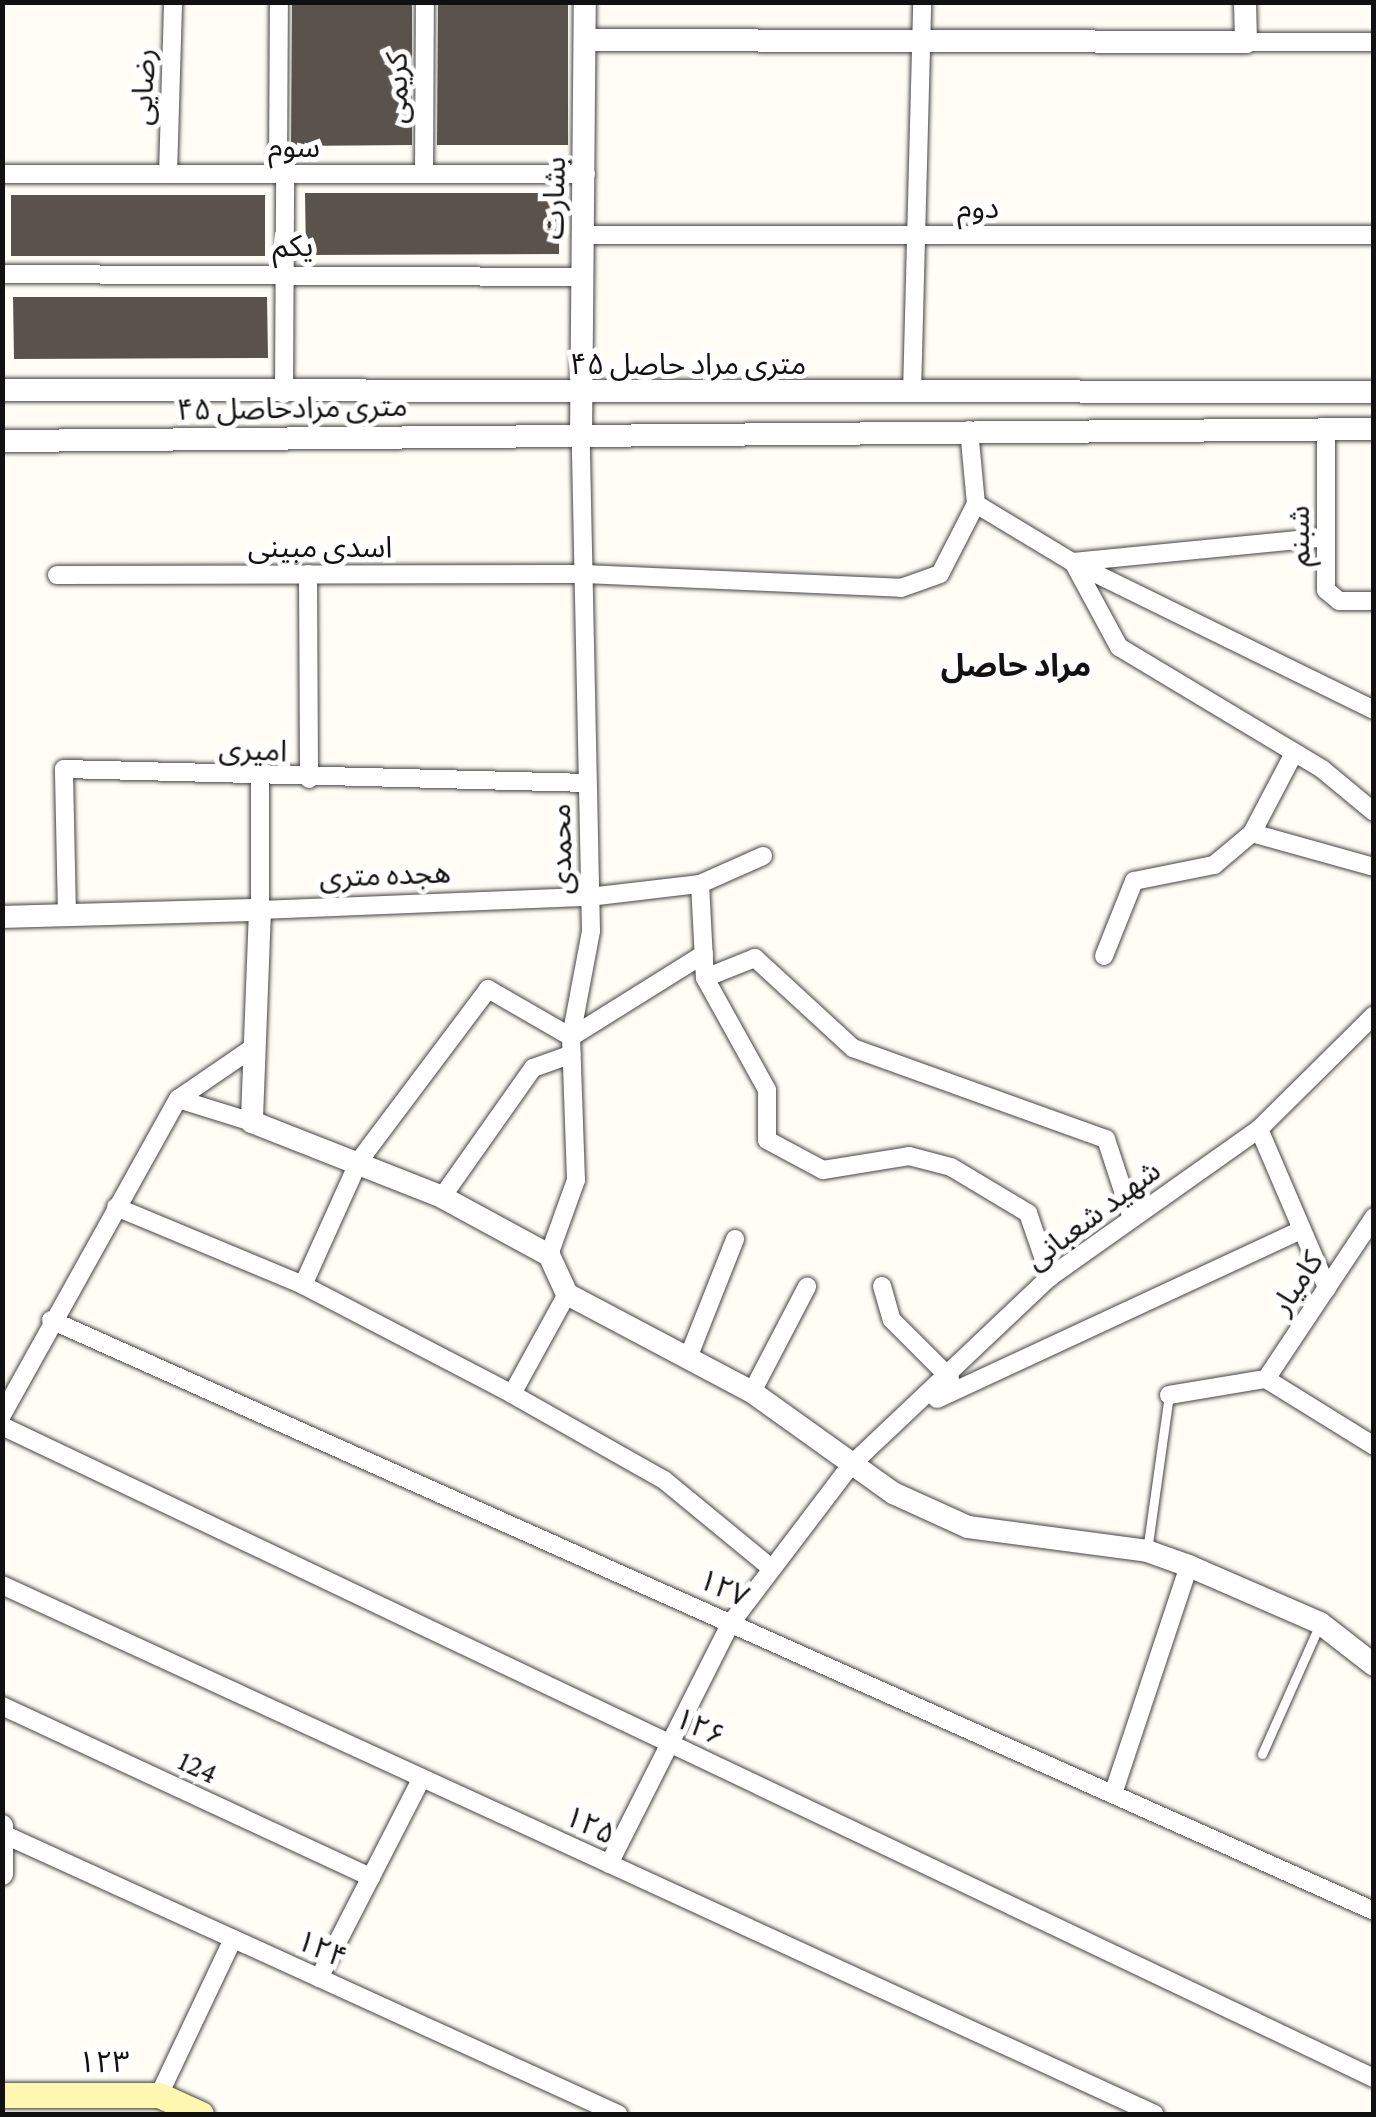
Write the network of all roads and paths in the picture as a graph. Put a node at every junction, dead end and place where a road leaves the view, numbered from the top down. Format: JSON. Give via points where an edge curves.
{"nodes":[{"id":1,"x":173,"y":2,"type":"edge"},
{"id":2,"x":279,"y":2,"type":"edge"},
{"id":3,"x":425,"y":2,"type":"edge"},
{"id":4,"x":585,"y":2,"type":"edge"},
{"id":5,"x":922,"y":2,"type":"edge"},
{"id":6,"x":1245,"y":2,"type":"edge"},
{"id":7,"x":585,"y":40,"type":"junction"},
{"id":8,"x":921,"y":41,"type":"junction"},
{"id":9,"x":1246,"y":42,"type":"junction"},
{"id":10,"x":1374,"y":42,"type":"edge"},
{"id":11,"x":2,"y":174,"type":"edge"},
{"id":12,"x":168,"y":174,"type":"junction"},
{"id":13,"x":281,"y":174,"type":"junction"},
{"id":14,"x":424,"y":174,"type":"junction"},
{"id":15,"x":586,"y":174,"type":"junction"},
{"id":16,"x":582,"y":235,"type":"junction"},
{"id":17,"x":916,"y":235,"type":"junction"},
{"id":18,"x":1374,"y":236,"type":"edge"},
{"id":19,"x":2,"y":274,"type":"edge"},
{"id":20,"x":284,"y":274,"type":"junction"},
{"id":21,"x":582,"y":277,"type":"junction"},
{"id":22,"x":2,"y":390,"type":"edge"},
{"id":23,"x":1374,"y":392,"type":"edge"},
{"id":24,"x":284,"y":394,"type":"junction"},
{"id":25,"x":912,"y":394,"type":"junction"},
{"id":26,"x":581,"y":395,"type":"junction"},
{"id":27,"x":1326,"y":429,"type":"junction"},
{"id":28,"x":1374,"y":429,"type":"edge"},
{"id":29,"x":970,"y":430,"type":"junction"},
{"id":30,"x":581,"y":435,"type":"junction"},
{"id":31,"x":2,"y":440,"type":"edge"},
{"id":32,"x":976,"y":504,"type":"junction"},
{"id":33,"x":1326,"y":537,"type":"junction"},
{"id":34,"x":1072,"y":562,"type":"junction"},
{"id":35,"x":308,"y":574,"type":"junction"},
{"id":36,"x":584,"y":574,"type":"junction"},
{"id":37,"x":57,"y":575,"type":"dead end"},
{"id":38,"x":1374,"y":601,"type":"edge"},
{"id":39,"x":1374,"y":710,"type":"edge"},
{"id":40,"x":1294,"y":753,"type":"junction"},
{"id":41,"x":260,"y":779,"type":"junction"},
{"id":42,"x":309,"y":779,"type":"junction"},
{"id":43,"x":587,"y":783,"type":"junction"},
{"id":44,"x":1374,"y":812,"type":"edge"},
{"id":45,"x":1252,"y":833,"type":"junction"},
{"id":46,"x":763,"y":856,"type":"dead end"},
{"id":47,"x":1374,"y":868,"type":"edge"},
{"id":48,"x":700,"y":884,"type":"junction"},
{"id":49,"x":589,"y":896,"type":"junction"},
{"id":50,"x":260,"y":910,"type":"junction"},
{"id":51,"x":67,"y":916,"type":"junction"},
{"id":52,"x":2,"y":918,"type":"edge"},
{"id":53,"x":704,"y":954,"type":"junction"},
{"id":54,"x":1104,"y":956,"type":"dead end"},
{"id":55,"x":706,"y":978,"type":"junction"},
{"id":56,"x":1374,"y":1016,"type":"edge"},
{"id":57,"x":572,"y":1046,"type":"junction"},
{"id":58,"x":251,"y":1049,"type":"junction"},
{"id":59,"x":178,"y":1098,"type":"junction"},
{"id":60,"x":252,"y":1122,"type":"junction"},
{"id":61,"x":1259,"y":1129,"type":"junction"},
{"id":62,"x":359,"y":1162,"type":"junction"},
{"id":63,"x":442,"y":1197,"type":"junction"},
{"id":64,"x":116,"y":1207,"type":"junction"},
{"id":65,"x":1374,"y":1217,"type":"edge"},
{"id":66,"x":1132,"y":1218,"type":"junction"},
{"id":67,"x":1301,"y":1230,"type":"junction"},
{"id":68,"x":735,"y":1239,"type":"dead end"},
{"id":69,"x":549,"y":1255,"type":"junction"},
{"id":70,"x":1050,"y":1277,"type":"junction"},
{"id":71,"x":303,"y":1285,"type":"junction"},
{"id":72,"x":882,"y":1286,"type":"dead end"},
{"id":73,"x":806,"y":1287,"type":"dead end"},
{"id":74,"x":1326,"y":1288,"type":"junction"},
{"id":75,"x":567,"y":1294,"type":"junction"},
{"id":76,"x":51,"y":1320,"type":"junction"},
{"id":77,"x":688,"y":1358,"type":"junction"},
{"id":78,"x":950,"y":1378,"type":"junction"},
{"id":79,"x":1266,"y":1379,"type":"junction"},
{"id":80,"x":752,"y":1392,"type":"junction"},
{"id":81,"x":512,"y":1394,"type":"junction"},
{"id":82,"x":1169,"y":1395,"type":"joint"},
{"id":83,"x":923,"y":1406,"type":"junction"},
{"id":84,"x":2,"y":1415,"type":"edge"},
{"id":85,"x":2,"y":1426,"type":"edge"},
{"id":86,"x":1374,"y":1446,"type":"edge"},
{"id":87,"x":850,"y":1465,"type":"junction"},
{"id":88,"x":1146,"y":1551,"type":"junction"},
{"id":89,"x":1189,"y":1566,"type":"junction"},
{"id":90,"x":771,"y":1568,"type":"junction"},
{"id":91,"x":2,"y":1585,"type":"edge"},
{"id":92,"x":731,"y":1623,"type":"junction"},
{"id":93,"x":1320,"y":1623,"type":"junction"},
{"id":94,"x":1374,"y":1665,"type":"edge"},
{"id":95,"x":2,"y":1706,"type":"edge"},
{"id":96,"x":668,"y":1742,"type":"junction"},
{"id":97,"x":1262,"y":1754,"type":"dead end"},
{"id":98,"x":422,"y":1778,"type":"junction"},
{"id":99,"x":1113,"y":1794,"type":"junction"},
{"id":100,"x":2,"y":1826,"type":"edge"},
{"id":101,"x":2,"y":1834,"type":"edge"},
{"id":102,"x":608,"y":1864,"type":"junction"},
{"id":103,"x":2,"y":1874,"type":"edge"},
{"id":104,"x":371,"y":1878,"type":"junction"},
{"id":105,"x":1374,"y":1911,"type":"edge"},
{"id":106,"x":233,"y":1940,"type":"junction"},
{"id":107,"x":318,"y":1978,"type":"junction"},
{"id":108,"x":1374,"y":2078,"type":"edge"},
{"id":109,"x":2,"y":2094,"type":"edge"},
{"id":110,"x":159,"y":2095,"type":"junction"},
{"id":111,"x":201,"y":2114,"type":"edge"},
{"id":112,"x":618,"y":2114,"type":"edge"},
{"id":113,"x":1154,"y":2114,"type":"edge"}],
"edges":[{"from":1,"to":12,"type":"street","name":"رضایی"},
{"from":2,"to":13,"type":"street"},
{"from":3,"to":14,"type":"street","name":"کریمی"},
{"from":4,"to":7,"type":"street","name":"بشارت"},
{"from":5,"to":8,"type":"street"},
{"from":6,"to":9,"type":"street"},
{"from":7,"to":8,"type":"street"},
{"from":7,"to":15,"type":"street","name":"بشارت"},
{"from":8,"to":9,"type":"street"},
{"from":8,"to":17,"type":"street"},
{"from":9,"to":10,"type":"street"},
{"from":11,"to":12,"type":"street","name":"سوم"},
{"from":12,"to":13,"type":"street","name":"سوم"},
{"from":13,"to":14,"type":"street","name":"سوم"},
{"from":13,"to":20,"type":"street"},
{"from":14,"to":15,"type":"street","name":"سوم"},
{"from":15,"to":16,"type":"street","name":"بشارت"},
{"from":16,"to":17,"type":"street","name":"دوم"},
{"from":16,"to":21,"type":"street","name":"بشارت"},
{"from":17,"to":18,"type":"street","name":"دوم"},
{"from":17,"to":25,"type":"street"},
{"from":19,"to":20,"type":"street","name":"یکم"},
{"from":20,"to":21,"type":"street","name":"یکم"},
{"from":20,"to":24,"type":"street"},
{"from":21,"to":26,"type":"street","name":"بشارت"},
{"from":22,"to":24,"type":"street","name":"۴۵ متری مراد حاصل"},
{"from":23,"to":25,"type":"street","name":"۴۵ متری مراد حاصل"},
{"from":24,"to":26,"type":"street","name":"۴۵ متری مراد حاصل"},
{"from":25,"to":26,"type":"street","name":"۴۵ متری مراد حاصل"},
{"from":26,"to":30,"type":"street","name":"بشارت"},
{"from":27,"to":28,"type":"street"},
{"from":27,"to":29,"type":"street"},
{"from":27,"to":33,"type":"street","name":"شبنم"},
{"from":29,"to":30,"type":"street"},
{"from":29,"to":32,"type":"street"},
{"from":30,"to":31,"type":"street","name":"۴۵ متری مرادحاصل"},
{"from":30,"to":36,"type":"street","name":"محمدی"},
{"from":32,"to":34,"type":"street"},
{"from":32,"to":36,"type":"street","name":"اسدی مبینی","via":[[940,574],[902,588]]},
{"from":33,"to":34,"type":"street"},
{"from":33,"to":38,"type":"street","name":"شبنم","via":[[1331,598]]},
{"from":34,"to":39,"type":"street"},
{"from":34,"to":40,"type":"street","via":[[1119,646]]},
{"from":35,"to":36,"type":"street","name":"اسدی مبینی"},
{"from":35,"to":37,"type":"street","name":"اسدی مبینی"},
{"from":35,"to":42,"type":"street"},
{"from":36,"to":43,"type":"street","name":"محمدی"},
{"from":40,"to":44,"type":"street"},
{"from":40,"to":45,"type":"street"},
{"from":41,"to":42,"type":"street","name":"امیری"},
{"from":41,"to":50,"type":"street"},
{"from":41,"to":51,"type":"street","name":"امیری","via":[[64,769]]},
{"from":42,"to":43,"type":"street","name":"امیری"},
{"from":43,"to":49,"type":"street","name":"محمدی"},
{"from":45,"to":47,"type":"street"},
{"from":45,"to":54,"type":"street","via":[[1214,865],[1134,882]]},
{"from":46,"to":48,"type":"street","name":"هجده متری"},
{"from":48,"to":49,"type":"street","name":"هجده متری"},
{"from":48,"to":53,"type":"street"},
{"from":49,"to":50,"type":"street","name":"هجده متری"},
{"from":49,"to":57,"type":"street","name":"محمدی"},
{"from":50,"to":51,"type":"street","name":"هجده متری"},
{"from":50,"to":58,"type":"street"},
{"from":51,"to":52,"type":"street","name":"هجده متری"},
{"from":53,"to":55,"type":"street"},
{"from":53,"to":57,"type":"street"},
{"from":55,"to":66,"type":"street","via":[[755,958],[853,1048],[1106,1139]]},
{"from":55,"to":70,"type":"street","via":[[767,1090],[766,1140],[824,1170],[909,1156],[950,1167],[1028,1212]]},
{"from":56,"to":61,"type":"street","name":"شهید شعبانی"},
{"from":57,"to":62,"type":"street","via":[[488,989]]},
{"from":57,"to":63,"type":"street","via":[[534,1068]]},
{"from":57,"to":69,"type":"street","name":"محمدی","via":[[576,1180]]},
{"from":58,"to":59,"type":"street"},
{"from":58,"to":60,"type":"street"},
{"from":59,"to":60,"type":"street"},
{"from":59,"to":64,"type":"street"},
{"from":60,"to":62,"type":"street"},
{"from":61,"to":66,"type":"street","name":"شهید شعبانی"},
{"from":61,"to":67,"type":"street"},
{"from":62,"to":63,"type":"street"},
{"from":62,"to":71,"type":"street"},
{"from":63,"to":69,"type":"street"},
{"from":64,"to":71,"type":"street"},
{"from":64,"to":76,"type":"street"},
{"from":65,"to":74,"type":"street","name":"کامیار"},
{"from":66,"to":70,"type":"street","name":"شهید شعبانی"},
{"from":67,"to":74,"type":"street"},
{"from":67,"to":83,"type":"street"},
{"from":68,"to":77,"type":"street"},
{"from":69,"to":75,"type":"street"},
{"from":70,"to":78,"type":"street","name":"شهید شعبانی"},
{"from":71,"to":81,"type":"street"},
{"from":72,"to":78,"type":"street","via":[[892,1320]]},
{"from":73,"to":80,"type":"street"},
{"from":74,"to":79,"type":"street","name":"کامیار"},
{"from":75,"to":77,"type":"street"},
{"from":75,"to":81,"type":"street"},
{"from":76,"to":84,"type":"street"},
{"from":76,"to":92,"type":"street","name":"۱۲۷"},
{"from":77,"to":80,"type":"street"},
{"from":78,"to":83,"type":"street","name":"شهید شعبانی"},
{"from":79,"to":82,"type":"street"},
{"from":79,"to":86,"type":"street"},
{"from":80,"to":87,"type":"street"},
{"from":81,"to":90,"type":"street","via":[[664,1480]]},
{"from":82,"to":88,"type":"lane"},
{"from":83,"to":87,"type":"street","name":"شهید شعبانی"},
{"from":85,"to":96,"type":"street","name":"۱۲۶"},
{"from":87,"to":88,"type":"street","via":[[968,1526]]},
{"from":87,"to":90,"type":"street","name":"شهید شعبانی"},
{"from":88,"to":89,"type":"street"},
{"from":89,"to":93,"type":"street"},
{"from":89,"to":99,"type":"street"},
{"from":90,"to":92,"type":"street","name":"شهید شعبانی"},
{"from":91,"to":98,"type":"street","name":"۱۲۵"},
{"from":92,"to":96,"type":"street","name":"شهید شعبانی"},
{"from":92,"to":99,"type":"street","name":"۱۲۷"},
{"from":93,"to":94,"type":"street"},
{"from":93,"to":97,"type":"lane"},
{"from":95,"to":104,"type":"street","name":"124"},
{"from":96,"to":102,"type":"street","name":"شهید شعبانی"},
{"from":96,"to":108,"type":"street","name":"۱۲۶"},
{"from":98,"to":102,"type":"street","name":"۱۲۵"},
{"from":98,"to":104,"type":"street"},
{"from":99,"to":105,"type":"street","name":"۱۲۷"},
{"from":100,"to":101,"type":"street"},
{"from":101,"to":103,"type":"street"},
{"from":101,"to":106,"type":"street","name":"۱۲۴"},
{"from":102,"to":113,"type":"street","name":"۱۲۵"},
{"from":104,"to":107,"type":"street"},
{"from":106,"to":107,"type":"street","name":"۱۲۴"},
{"from":106,"to":110,"type":"street"},
{"from":107,"to":112,"type":"street","name":"۱۲۴"},
{"from":109,"to":110,"type":"main road","name":"۱۲۳"},
{"from":110,"to":111,"type":"main road","name":"۱۲۳"}]}
